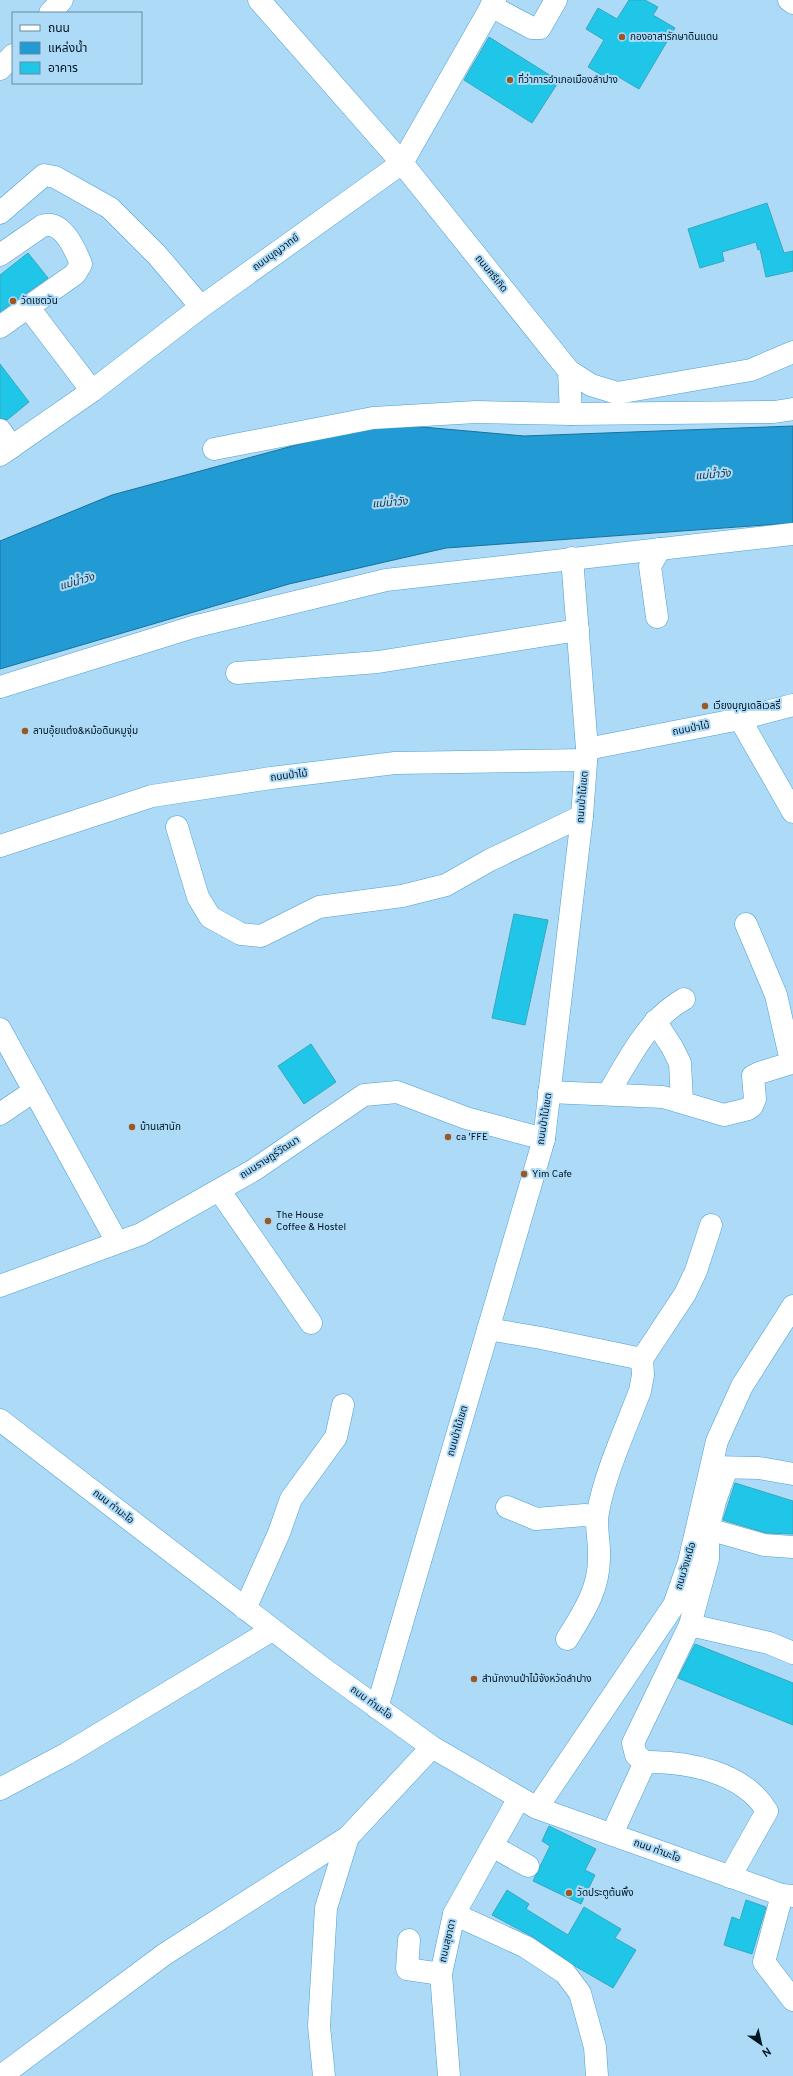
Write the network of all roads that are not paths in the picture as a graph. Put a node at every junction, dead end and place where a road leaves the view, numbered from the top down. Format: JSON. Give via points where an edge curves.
{"nodes":[{"id":1,"x":62,"y":0,"type":"edge"},
{"id":2,"x":259,"y":0,"type":"edge"},
{"id":3,"x":556,"y":0,"type":"edge"},
{"id":4,"x":789,"y":0,"type":"edge"},
{"id":5,"x":493,"y":3,"type":"edge"},
{"id":6,"x":793,"y":3,"type":"edge"},
{"id":7,"x":51,"y":12,"type":"edge"},
{"id":8,"x":12,"y":55,"type":"edge"},
{"id":9,"x":0,"y":69,"type":"edge"},
{"id":10,"x":402,"y":163,"type":"junction"},
{"id":11,"x":0,"y":213,"type":"edge"},
{"id":12,"x":0,"y":255,"type":"edge"},
{"id":13,"x":201,"y":307,"type":"junction"},
{"id":14,"x":29,"y":308,"type":"junction"},
{"id":15,"x":0,"y":327,"type":"edge"},
{"id":16,"x":793,"y":352,"type":"edge"},
{"id":17,"x":569,"y":371,"type":"junction"},
{"id":18,"x":92,"y":391,"type":"junction"},
{"id":19,"x":793,"y":409,"type":"edge"},
{"id":20,"x":571,"y":414,"type":"junction"},
{"id":21,"x":4,"y":444,"type":"edge"},
{"id":22,"x":214,"y":449,"type":"dead end"},
{"id":23,"x":793,"y":534,"type":"edge"},
{"id":24,"x":660,"y":548,"type":"junction"},
{"id":25,"x":572,"y":558,"type":"junction"},
{"id":26,"x":657,"y":617,"type":"dead end"},
{"id":27,"x":578,"y":630,"type":"junction"},
{"id":28,"x":236,"y":673,"type":"dead end"},
{"id":29,"x":0,"y":687,"type":"edge"},
{"id":30,"x":793,"y":704,"type":"edge"},
{"id":31,"x":740,"y":719,"type":"junction"},
{"id":32,"x":587,"y":755,"type":"junction"},
{"id":33,"x":793,"y":812,"type":"edge"},
{"id":34,"x":582,"y":816,"type":"junction"},
{"id":35,"x":177,"y":827,"type":"dead end"},
{"id":36,"x":0,"y":846,"type":"edge"},
{"id":37,"x":746,"y":924,"type":"dead end"},
{"id":38,"x":684,"y":999,"type":"dead end"},
{"id":39,"x":655,"y":1021,"type":"junction"},
{"id":40,"x":0,"y":1029,"type":"edge"},
{"id":41,"x":34,"y":1091,"type":"junction"},
{"id":42,"x":549,"y":1092,"type":"junction"},
{"id":43,"x":608,"y":1094,"type":"junction"},
{"id":44,"x":682,"y":1102,"type":"junction"},
{"id":45,"x":0,"y":1114,"type":"edge"},
{"id":46,"x":544,"y":1139,"type":"junction"},
{"id":47,"x":219,"y":1190,"type":"junction"},
{"id":48,"x":712,"y":1225,"type":"dead end"},
{"id":49,"x":117,"y":1242,"type":"junction"},
{"id":50,"x":0,"y":1286,"type":"edge"},
{"id":51,"x":793,"y":1306,"type":"edge"},
{"id":52,"x":311,"y":1323,"type":"dead end"},
{"id":53,"x":488,"y":1329,"type":"junction"},
{"id":54,"x":642,"y":1359,"type":"junction"},
{"id":55,"x":343,"y":1405,"type":"dead end"},
{"id":56,"x":0,"y":1420,"type":"edge"},
{"id":57,"x":719,"y":1467,"type":"junction"},
{"id":58,"x":793,"y":1474,"type":"edge"},
{"id":59,"x":507,"y":1507,"type":"dead end"},
{"id":60,"x":597,"y":1518,"type":"junction"},
{"id":61,"x":708,"y":1529,"type":"junction"},
{"id":62,"x":793,"y":1548,"type":"edge"},
{"id":63,"x":245,"y":1609,"type":"junction"},
{"id":64,"x":690,"y":1625,"type":"junction"},
{"id":65,"x":272,"y":1630,"type":"junction"},
{"id":66,"x":567,"y":1639,"type":"dead end"},
{"id":67,"x":793,"y":1653,"type":"edge"},
{"id":68,"x":377,"y":1708,"type":"junction"},
{"id":69,"x":432,"y":1748,"type":"junction"},
{"id":70,"x":644,"y":1762,"type":"junction"},
{"id":71,"x":0,"y":1789,"type":"edge"},
{"id":72,"x":528,"y":1803,"type":"junction"},
{"id":73,"x":612,"y":1834,"type":"junction"},
{"id":74,"x":348,"y":1837,"type":"junction"},
{"id":75,"x":492,"y":1846,"type":"junction"},
{"id":76,"x":528,"y":1866,"type":"dead end"},
{"id":77,"x":730,"y":1877,"type":"junction"},
{"id":78,"x":788,"y":1896,"type":"edge"},
{"id":79,"x":454,"y":1914,"type":"junction"},
{"id":80,"x":409,"y":1940,"type":"dead end"},
{"id":81,"x":441,"y":1974,"type":"junction"},
{"id":82,"x":793,"y":2000,"type":"edge"},
{"id":83,"x":1,"y":2076,"type":"edge"},
{"id":84,"x":324,"y":2076,"type":"edge"},
{"id":85,"x":449,"y":2076,"type":"edge"},
{"id":86,"x":597,"y":2076,"type":"edge"}],
"edges":[{"from":1,"to":7,"type":"street"},
{"from":2,"to":10,"type":"street","name":"ถนนศรีเกิด"},
{"from":3,"to":5,"type":"street","via":[[540,28],[532,28]]},
{"from":4,"to":6,"type":"street"},
{"from":5,"to":10,"type":"street","name":"ถนนบุญวาทย์"},
{"from":8,"to":9,"type":"street"},
{"from":10,"to":13,"type":"street","name":"ถนนบุญวาทย์"},
{"from":10,"to":17,"type":"street","name":"ถนนศรีเกิด"},
{"from":11,"to":13,"type":"street","via":[[44,175],[54,177],[110,208],[157,255]]},
{"from":12,"to":14,"type":"street","via":[[42,226],[49,224],[59,228],[76,252],[81,264],[75,274]]},
{"from":13,"to":18,"type":"street","name":"ถนนบุญวาทย์"},
{"from":14,"to":15,"type":"street"},
{"from":14,"to":18,"type":"street"},
{"from":16,"to":17,"type":"street","name":"ถนนศรีเกิด","via":[[751,370],[617,393],[591,385]]},
{"from":17,"to":20,"type":"street"},
{"from":18,"to":21,"type":"street","name":"ถนนบุญวาทย์"},
{"from":19,"to":20,"type":"street","via":[[774,412]]},
{"from":20,"to":22,"type":"street","via":[[476,412],[373,418]]},
{"from":23,"to":24,"type":"street"},
{"from":24,"to":25,"type":"street"},
{"from":24,"to":26,"type":"street","via":[[650,566]]},
{"from":25,"to":27,"type":"street","name":"ถนนป่าไม้เขต"},
{"from":25,"to":29,"type":"street","via":[[386,580],[193,627]]},
{"from":27,"to":28,"type":"street","via":[[378,662]]},
{"from":27,"to":32,"type":"street","name":"ถนนป่าไม้เขต"},
{"from":30,"to":31,"type":"street","name":"ถนนป่าไม้"},
{"from":31,"to":32,"type":"street","name":"ถนนป่าไม้"},
{"from":31,"to":33,"type":"street"},
{"from":32,"to":34,"type":"street","name":"ถนนป่าไม้เขต"},
{"from":32,"to":36,"type":"street","name":"ถนนป่าไม้","via":[[395,763],[174,792],[152,796]]},
{"from":34,"to":35,"type":"street","via":[[490,860],[446,885],[402,896],[319,907],[261,936],[241,934],[210,917],[198,897]]},
{"from":34,"to":42,"type":"street","name":"ถนนป่าไม้เขต"},
{"from":37,"to":44,"type":"street","via":[[776,995],[791,1061],[753,1076],[755,1099],[754,1104],[748,1109],[720,1114]]},
{"from":38,"to":39,"type":"street","via":[[668,1007]]},
{"from":39,"to":43,"type":"street","via":[[643,1035]]},
{"from":39,"to":44,"type":"street","via":[[680,1063]]},
{"from":40,"to":41,"type":"street"},
{"from":41,"to":45,"type":"street"},
{"from":41,"to":49,"type":"street"},
{"from":42,"to":43,"type":"street"},
{"from":42,"to":46,"type":"street","name":"ถนนป่าไม้เขต"},
{"from":43,"to":44,"type":"street","via":[[663,1097]]},
{"from":46,"to":47,"type":"street","name":"ถนนราษฎร์วัฒนา","via":[[466,1118],[396,1092],[364,1095],[254,1170]]},
{"from":46,"to":53,"type":"street","name":"ถนนป่าไม้เขต"},
{"from":47,"to":49,"type":"street","name":"ถนนราษฎร์วัฒนา","via":[[142,1234]]},
{"from":47,"to":52,"type":"street"},
{"from":48,"to":54,"type":"street","via":[[685,1294]]},
{"from":49,"to":50,"type":"street","name":"ถนนราษฎร์วัฒนา"},
{"from":51,"to":57,"type":"street","name":"ถนนวังเหนือ","via":[[742,1386],[717,1441]]},
{"from":53,"to":54,"type":"street"},
{"from":53,"to":68,"type":"street","name":"ถนนป่าไม้เขต"},
{"from":54,"to":60,"type":"street","via":[[643,1375],[640,1390],[607,1480]]},
{"from":55,"to":63,"type":"street","via":[[336,1437],[291,1499],[280,1533]]},
{"from":56,"to":63,"type":"street","name":"ถนน ท่ามะโอ"},
{"from":57,"to":58,"type":"street","via":[[759,1468]]},
{"from":57,"to":61,"type":"street","via":[[715,1501]]},
{"from":57,"to":72,"type":"street","name":"ถนนวังเหนือ","via":[[674,1605]]},
{"from":59,"to":60,"type":"street","via":[[536,1519],[585,1515]]},
{"from":60,"to":66,"type":"street","via":[[599,1557],[595,1586],[591,1598]]},
{"from":61,"to":62,"type":"street","via":[[764,1545]]},
{"from":61,"to":64,"type":"street","via":[[708,1559]]},
{"from":63,"to":65,"type":"street","name":"ถนน ท่ามะโอ"},
{"from":64,"to":67,"type":"street","via":[[770,1643]]},
{"from":64,"to":70,"type":"street","via":[[633,1743],[636,1755]]},
{"from":65,"to":68,"type":"street","name":"ถนน ท่ามะโอ"},
{"from":65,"to":71,"type":"street","via":[[66,1754]]},
{"from":68,"to":69,"type":"street","name":"ถนน ท่ามะโอ"},
{"from":69,"to":72,"type":"street","name":"ถนน ท่ามะโอ"},
{"from":69,"to":74,"type":"street"},
{"from":70,"to":73,"type":"street"},
{"from":70,"to":77,"type":"street","via":[[681,1764],[721,1775],[748,1789],[761,1801],[767,1811]]},
{"from":72,"to":73,"type":"street","name":"ถนน ท่ามะโอ"},
{"from":72,"to":75,"type":"street","name":"ถนนสุชาดา"},
{"from":73,"to":77,"type":"street","name":"ถนน ท่ามะโอ"},
{"from":74,"to":83,"type":"street","via":[[165,1954]]},
{"from":74,"to":84,"type":"street","via":[[326,1908],[320,2026]]},
{"from":75,"to":76,"type":"street"},
{"from":75,"to":79,"type":"street","name":"ถนนสุชาดา"},
{"from":77,"to":78,"type":"street","name":"ถนน ท่ามะโอ"},
{"from":78,"to":82,"type":"street","via":[[764,1962]]},
{"from":79,"to":81,"type":"street","name":"ถนนสุชาดา"},
{"from":79,"to":86,"type":"street","via":[[526,1947],[565,1973],[580,1993],[595,2047]]},
{"from":80,"to":81,"type":"street","via":[[407,1969]]},
{"from":81,"to":85,"type":"street","name":"ถนนสุชาดา"}]}
